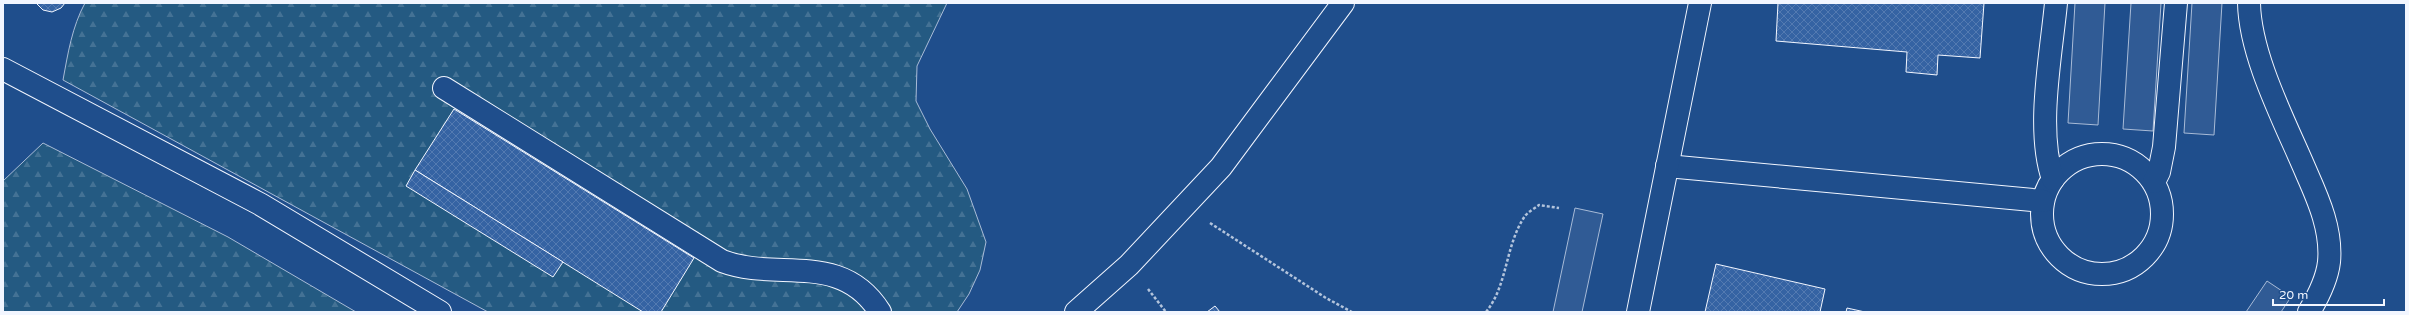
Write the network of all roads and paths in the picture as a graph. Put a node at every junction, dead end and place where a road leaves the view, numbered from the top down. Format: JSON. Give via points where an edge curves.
{"nodes":[{"id":1,"x":1343,"y":3,"type":"edge"},
{"id":2,"x":1700,"y":3,"type":"edge"},
{"id":3,"x":2056,"y":3,"type":"edge"},
{"id":4,"x":2176,"y":3,"type":"edge"},
{"id":5,"x":2249,"y":3,"type":"edge"},
{"id":6,"x":3,"y":69,"type":"edge"},
{"id":7,"x":444,"y":88,"type":"dead end"},
{"id":8,"x":1667,"y":166,"type":"junction"},
{"id":9,"x":2052,"y":179,"type":"junction"},
{"id":10,"x":2154,"y":182,"type":"junction"},
{"id":11,"x":2043,"y":201,"type":"junction"},
{"id":12,"x":1558,"y":208,"type":"dead end"},
{"id":13,"x":1206,"y":220,"type":"dead end"},
{"id":14,"x":1145,"y":285,"type":"dead end"},
{"id":15,"x":440,"y":312,"type":"edge"},
{"id":16,"x":880,"y":312,"type":"edge"},
{"id":17,"x":1076,"y":312,"type":"edge"},
{"id":18,"x":1166,"y":312,"type":"edge"},
{"id":19,"x":1352,"y":312,"type":"edge"},
{"id":20,"x":1486,"y":312,"type":"edge"},
{"id":21,"x":1638,"y":312,"type":"edge"},
{"id":22,"x":2309,"y":312,"type":"edge"}],
"edges":[{"from":1,"to":17,"type":"street","via":[[1221,167],[1129,265]]},
{"from":2,"to":8,"type":"street"},
{"from":3,"to":9,"type":"street","via":[[2044,130],[2047,161]]},
{"from":4,"to":10,"type":"street","via":[[2164,147],[2159,172]]},
{"from":5,"to":22,"type":"street","via":[[2250,26],[2257,53],[2315,192],[2329,242],[2329,262],[2325,279]]},
{"from":6,"to":15,"type":"street","via":[[260,204]]},
{"from":7,"to":16,"type":"street","via":[[722,260],[748,269],[804,269],[828,274],[851,284],[872,300]]},
{"from":8,"to":11,"type":"street"},
{"from":8,"to":21,"type":"street"},
{"from":9,"to":10,"type":"street","via":[[2066,165],[2078,159],[2104,153],[2123,157],[2140,167]]},
{"from":9,"to":11,"type":"street"},
{"from":10,"to":11,"type":"street","via":[[2162,200],[2163,220],[2158,239],[2147,256],[2132,268],[2113,274],[2093,274],[2074,268],[2058,256],[2047,240],[2042,221]]},
{"from":12,"to":20,"type":"path","via":[[1539,205],[1525,215],[1517,231],[1498,290]]},
{"from":13,"to":19,"type":"path","via":[[1326,298]]},
{"from":14,"to":18,"type":"path"}]}
